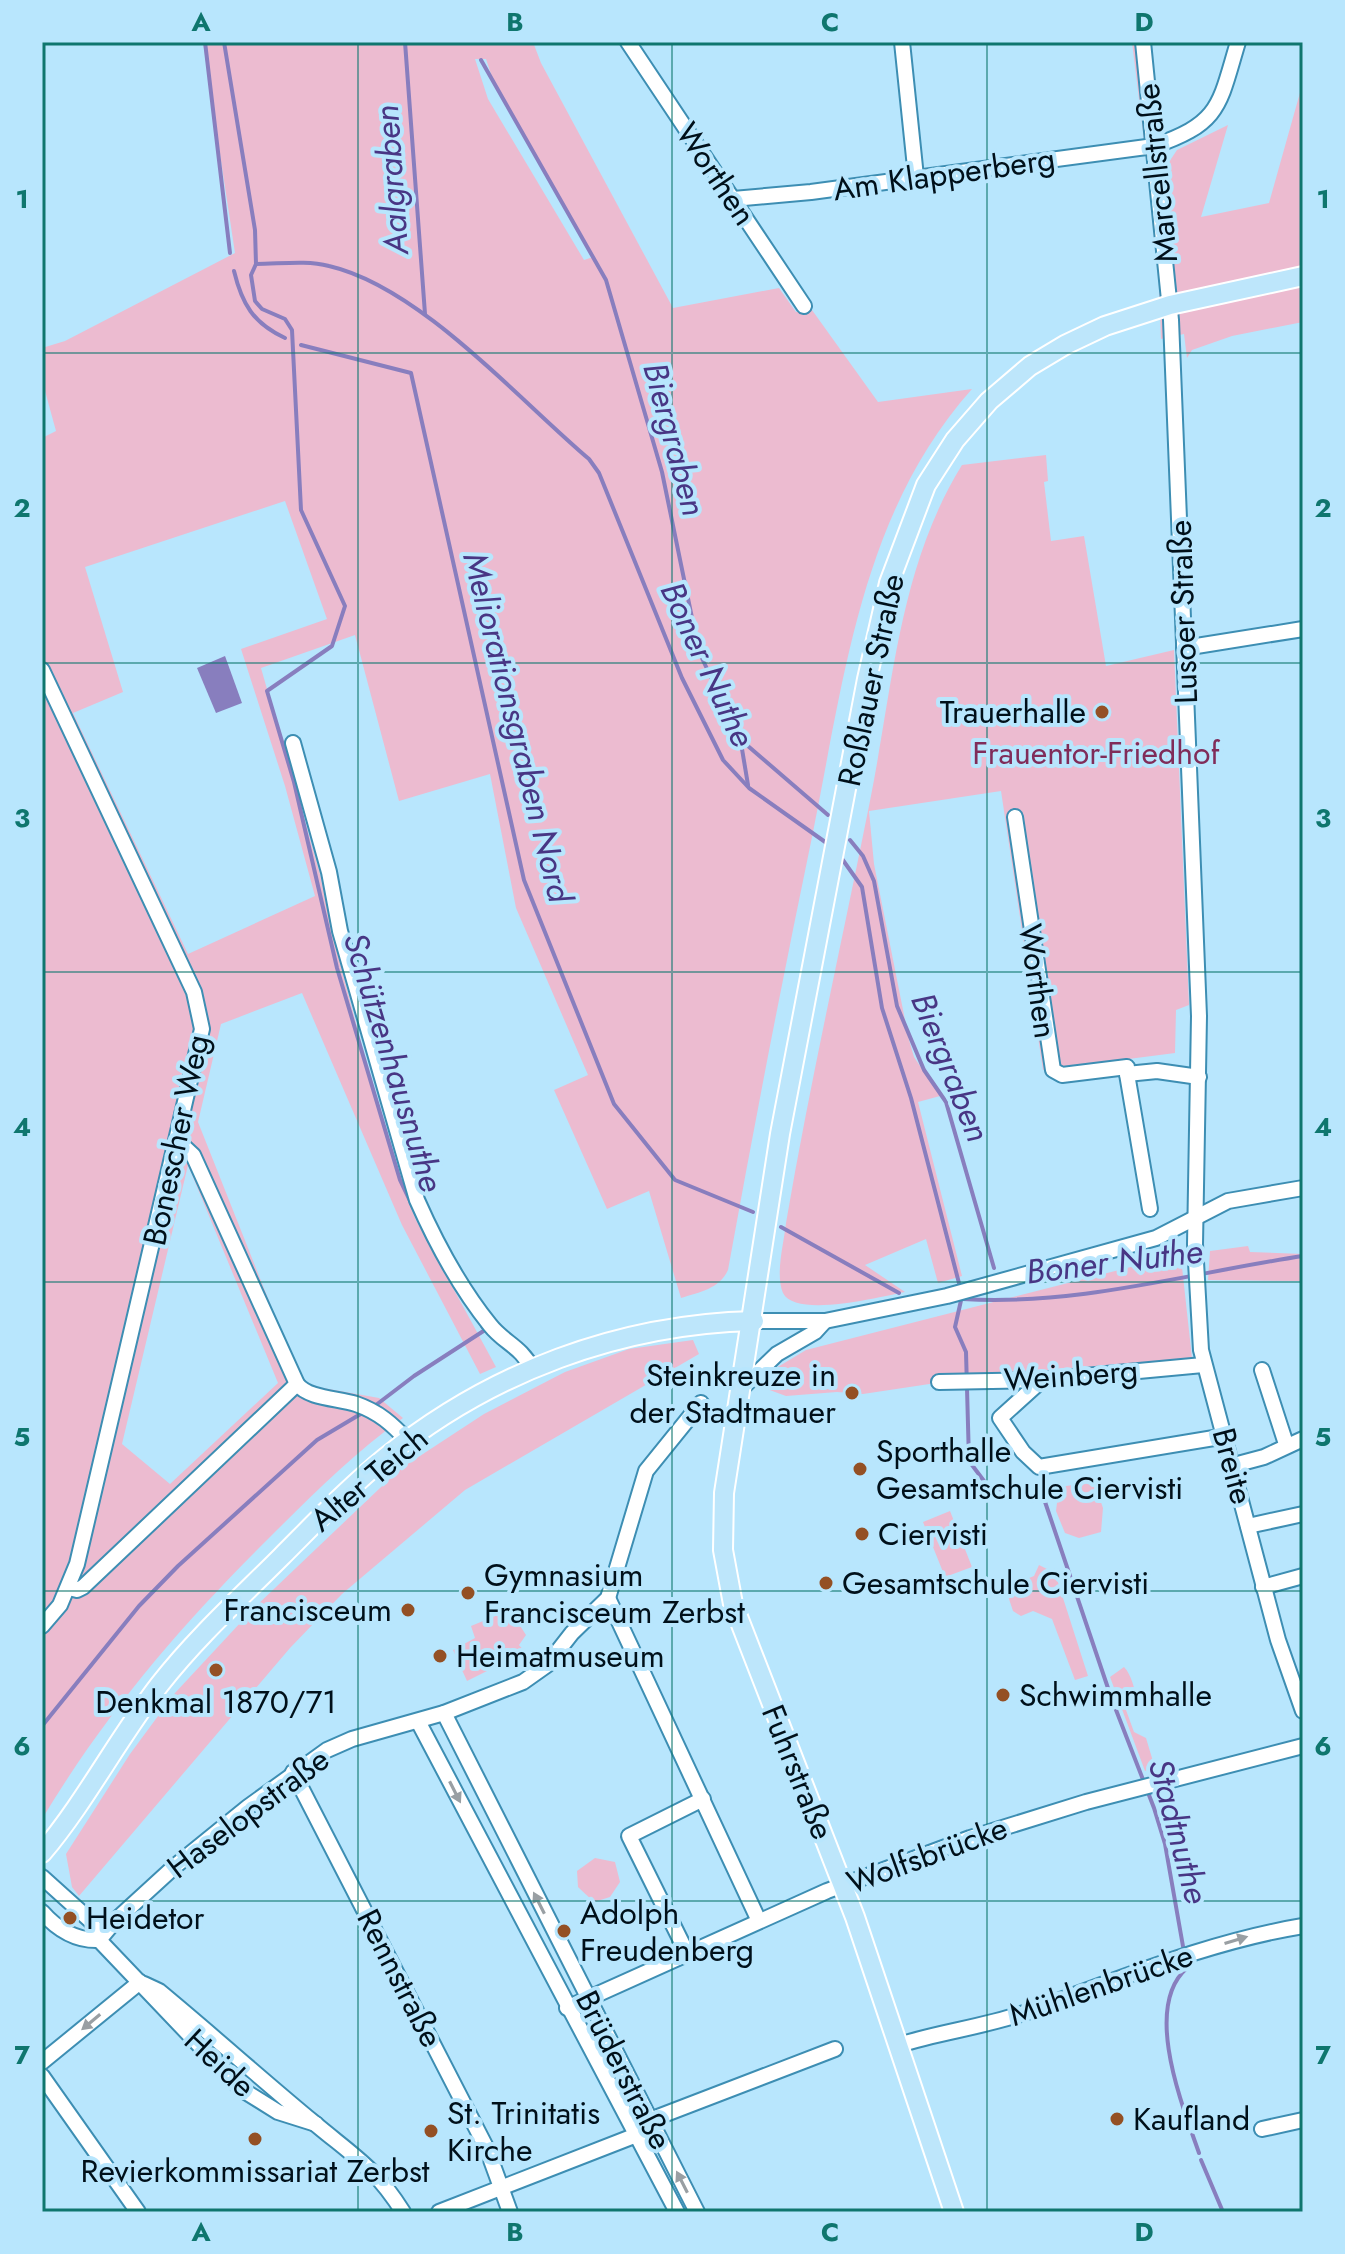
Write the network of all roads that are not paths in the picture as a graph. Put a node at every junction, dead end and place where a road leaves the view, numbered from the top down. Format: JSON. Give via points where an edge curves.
{"nodes":[{"id":1,"x":628,"y":42,"type":"edge"},
{"id":2,"x":902,"y":42,"type":"edge"},
{"id":3,"x":1143,"y":42,"type":"edge"},
{"id":4,"x":1238,"y":42,"type":"edge"},
{"id":5,"x":1154,"y":146,"type":"junction"},
{"id":6,"x":916,"y":177,"type":"junction"},
{"id":7,"x":733,"y":199,"type":"junction"},
{"id":8,"x":1303,"y":276,"type":"edge"},
{"id":9,"x":1170,"y":305,"type":"junction"},
{"id":10,"x":804,"y":306,"type":"dead end"},
{"id":11,"x":1303,"y":629,"type":"edge"},
{"id":12,"x":1184,"y":648,"type":"junction"},
{"id":13,"x":42,"y":670,"type":"edge"},
{"id":14,"x":293,"y":743,"type":"dead end"},
{"id":15,"x":1015,"y":817,"type":"dead end"},
{"id":16,"x":1127,"y":1071,"type":"junction"},
{"id":17,"x":1199,"y":1077,"type":"junction"},
{"id":18,"x":178,"y":1141,"type":"junction"},
{"id":19,"x":1303,"y":1188,"type":"edge"},
{"id":20,"x":1150,"y":1209,"type":"dead end"},
{"id":21,"x":1196,"y":1215,"type":"junction"},
{"id":22,"x":754,"y":1321,"type":"junction"},
{"id":23,"x":825,"y":1321,"type":"junction"},
{"id":24,"x":1203,"y":1365,"type":"junction"},
{"id":25,"x":533,"y":1370,"type":"junction"},
{"id":26,"x":1262,"y":1370,"type":"dead end"},
{"id":27,"x":1042,"y":1380,"type":"junction"},
{"id":28,"x":939,"y":1382,"type":"dead end"},
{"id":29,"x":297,"y":1384,"type":"junction"},
{"id":30,"x":744,"y":1386,"type":"junction"},
{"id":31,"x":701,"y":1403,"type":"dead end"},
{"id":32,"x":1226,"y":1436,"type":"junction"},
{"id":33,"x":1303,"y":1439,"type":"edge"},
{"id":34,"x":408,"y":1441,"type":"junction"},
{"id":35,"x":1286,"y":1444,"type":"junction"},
{"id":36,"x":1234,"y":1465,"type":"junction"},
{"id":37,"x":1303,"y":1514,"type":"edge"},
{"id":38,"x":1248,"y":1526,"type":"junction"},
{"id":39,"x":1303,"y":1576,"type":"edge"},
{"id":40,"x":1263,"y":1587,"type":"junction"},
{"id":41,"x":69,"y":1588,"type":"junction"},
{"id":42,"x":608,"y":1598,"type":"junction"},
{"id":43,"x":42,"y":1626,"type":"edge"},
{"id":44,"x":1303,"y":1711,"type":"edge"},
{"id":45,"x":444,"y":1713,"type":"junction"},
{"id":46,"x":419,"y":1723,"type":"junction"},
{"id":47,"x":1303,"y":1746,"type":"edge"},
{"id":48,"x":293,"y":1772,"type":"junction"},
{"id":49,"x":703,"y":1799,"type":"junction"},
{"id":50,"x":42,"y":1853,"type":"edge"},
{"id":51,"x":42,"y":1877,"type":"edge"},
{"id":52,"x":843,"y":1886,"type":"junction"},
{"id":53,"x":42,"y":1912,"type":"edge"},
{"id":54,"x":759,"y":1921,"type":"junction"},
{"id":55,"x":1303,"y":1926,"type":"edge"},
{"id":56,"x":99,"y":1940,"type":"junction"},
{"id":57,"x":687,"y":1953,"type":"junction"},
{"id":58,"x":140,"y":1982,"type":"junction"},
{"id":59,"x":587,"y":1998,"type":"junction"},
{"id":60,"x":567,"y":2008,"type":"junction"},
{"id":61,"x":899,"y":2045,"type":"junction"},
{"id":62,"x":835,"y":2049,"type":"dead end"},
{"id":63,"x":42,"y":2062,"type":"edge"},
{"id":64,"x":42,"y":2076,"type":"edge"},
{"id":65,"x":650,"y":2120,"type":"junction"},
{"id":66,"x":1303,"y":2120,"type":"edge"},
{"id":67,"x":316,"y":2124,"type":"junction"},
{"id":68,"x":1262,"y":2129,"type":"dead end"},
{"id":69,"x":634,"y":2136,"type":"junction"},
{"id":70,"x":501,"y":2185,"type":"junction"},
{"id":71,"x":138,"y":2212,"type":"edge"},
{"id":72,"x":403,"y":2212,"type":"edge"},
{"id":73,"x":439,"y":2212,"type":"edge"},
{"id":74,"x":510,"y":2212,"type":"edge"},
{"id":75,"x":677,"y":2212,"type":"edge"},
{"id":76,"x":697,"y":2212,"type":"edge"},
{"id":77,"x":954,"y":2212,"type":"edge"}],
"edges":[{"from":1,"to":7,"type":"street","name":"Worthen"},
{"from":2,"to":6,"type":"street"},
{"from":3,"to":5,"type":"street","name":"Marcellstraße"},
{"from":4,"to":5,"type":"street","name":"Am Klapperberg","via":[[1213,114],[1192,130]]},
{"from":5,"to":6,"type":"street","name":"Am Klapperberg"},
{"from":5,"to":9,"type":"street","name":"Marcellstraße"},
{"from":6,"to":7,"type":"street","name":"Am Klapperberg"},
{"from":7,"to":10,"type":"street","name":"Worthen"},
{"from":8,"to":9,"type":"main road","name":"Roßlauer Straße"},
{"from":9,"to":12,"type":"street","name":"Lusoer Straße"},
{"from":9,"to":22,"type":"main road","name":"Roßlauer Straße","via":[[1093,331],[1030,366],[989,401],[940,461],[917,503],[889,583],[780,1134]]},
{"from":11,"to":12,"type":"street"},
{"from":12,"to":17,"type":"street","name":"Lusoer Straße"},
{"from":13,"to":18,"type":"street","name":"Bonescher Weg","via":[[198,1003],[201,1043]]},
{"from":14,"to":25,"type":"street","via":[[417,1200],[492,1328],[519,1348]]},
{"from":15,"to":16,"type":"street","name":"Worthen","via":[[1053,1070],[1062,1075]]},
{"from":16,"to":17,"type":"street"},
{"from":16,"to":20,"type":"street"},
{"from":17,"to":21,"type":"street","name":"Breite"},
{"from":18,"to":29,"type":"street","via":[[193,1155]]},
{"from":18,"to":41,"type":"street","name":"Bonescher Weg"},
{"from":19,"to":21,"type":"street","name":"Alter Teich","via":[[1228,1201]]},
{"from":21,"to":23,"type":"street","name":"Alter Teich","via":[[1156,1238],[947,1296]]},
{"from":21,"to":24,"type":"street","name":"Breite"},
{"from":22,"to":23,"type":"street","name":"Alter Teich"},
{"from":22,"to":25,"type":"main road","name":"Alter Teich","via":[[645,1330]]},
{"from":22,"to":30,"type":"main road","name":"Fuhrstraße"},
{"from":23,"to":30,"type":"street","name":"Alter Teich","via":[[777,1354]]},
{"from":24,"to":27,"type":"street","name":"Weinberg"},
{"from":24,"to":32,"type":"street","name":"Breite"},
{"from":25,"to":34,"type":"main road","name":"Alter Teich","via":[[475,1398]]},
{"from":26,"to":35,"type":"street"},
{"from":27,"to":28,"type":"street","name":"Weinberg"},
{"from":27,"to":32,"type":"street","via":[[1000,1418],[1039,1467]]},
{"from":29,"to":34,"type":"street","via":[[307,1392],[377,1413]]},
{"from":29,"to":41,"type":"street","name":"Bonescher Weg","via":[[83,1587]]},
{"from":30,"to":52,"type":"main road","name":"Fuhrstraße","via":[[722,1513],[728,1587]]},
{"from":31,"to":42,"type":"street","via":[[646,1471]]},
{"from":32,"to":36,"type":"street","name":"Breite"},
{"from":33,"to":35,"type":"street"},
{"from":34,"to":50,"type":"main road","name":"Alter Teich","via":[[348,1490],[195,1644],[124,1734]]},
{"from":35,"to":36,"type":"street"},
{"from":36,"to":38,"type":"street","name":"Breite"},
{"from":37,"to":38,"type":"street"},
{"from":38,"to":40,"type":"street","name":"Breite"},
{"from":39,"to":40,"type":"street"},
{"from":40,"to":44,"type":"street","name":"Breite"},
{"from":41,"to":43,"type":"street","name":"Bonescher Weg"},
{"from":42,"to":45,"type":"street","via":[[547,1665],[523,1682]]},
{"from":42,"to":49,"type":"street"},
{"from":45,"to":46,"type":"street"},
{"from":59,"to":45,"type":"street","name":"Brüderstraße","one_way":true},
{"from":46,"to":48,"type":"street","name":"Haselopstraße","via":[[339,1744]]},
{"from":46,"to":60,"type":"street","name":"Brüderstraße","one_way":true},
{"from":47,"to":52,"type":"street","name":"Wolfsbrücke","via":[[970,1838]]},
{"from":48,"to":56,"type":"street","name":"Haselopstraße","via":[[174,1867]]},
{"from":48,"to":70,"type":"street","name":"Rennstraße"},
{"from":49,"to":54,"type":"street"},
{"from":49,"to":57,"type":"street","via":[[629,1836]]},
{"from":51,"to":56,"type":"street","name":"Heide","via":[[92,1922]]},
{"from":52,"to":54,"type":"street","name":"Wolfsbrücke"},
{"from":52,"to":61,"type":"main road","name":"Fuhrstraße"},
{"from":53,"to":56,"type":"street","via":[[59,1929],[87,1941]]},
{"from":54,"to":57,"type":"street","name":"Wolfsbrücke"},
{"from":61,"to":55,"type":"street","name":"Mühlenbrücke","one_way":true,"via":[[1014,2016],[1181,1956]]},
{"from":56,"to":58,"type":"street","name":"Heide"},
{"from":57,"to":59,"type":"street","name":"Wolfsbrücke"},
{"from":58,"to":63,"type":"street","one_way":true},
{"from":58,"to":67,"type":"street","name":"Heide","via":[[159,1991]]},
{"from":58,"to":67,"type":"street","name":"Heide","via":[[241,2089],[278,2112]]},
{"from":59,"to":60,"type":"street","name":"Wolfsbrücke"},
{"from":59,"to":65,"type":"street","name":"Brüderstraße"},
{"from":60,"to":69,"type":"street","name":"Brüderstraße"},
{"from":61,"to":77,"type":"main road","name":"Fuhrstraße"},
{"from":62,"to":65,"type":"street"},
{"from":64,"to":71,"type":"street"},
{"from":65,"to":69,"type":"street"},
{"from":76,"to":65,"type":"street","name":"Brüderstraße","one_way":true},
{"from":66,"to":68,"type":"street"},
{"from":67,"to":72,"type":"street","name":"Heide","via":[[374,2170]]},
{"from":69,"to":70,"type":"street"},
{"from":69,"to":75,"type":"street","name":"Brüderstraße"},
{"from":70,"to":73,"type":"street"},
{"from":70,"to":74,"type":"street","name":"Rennstraße"}]}
